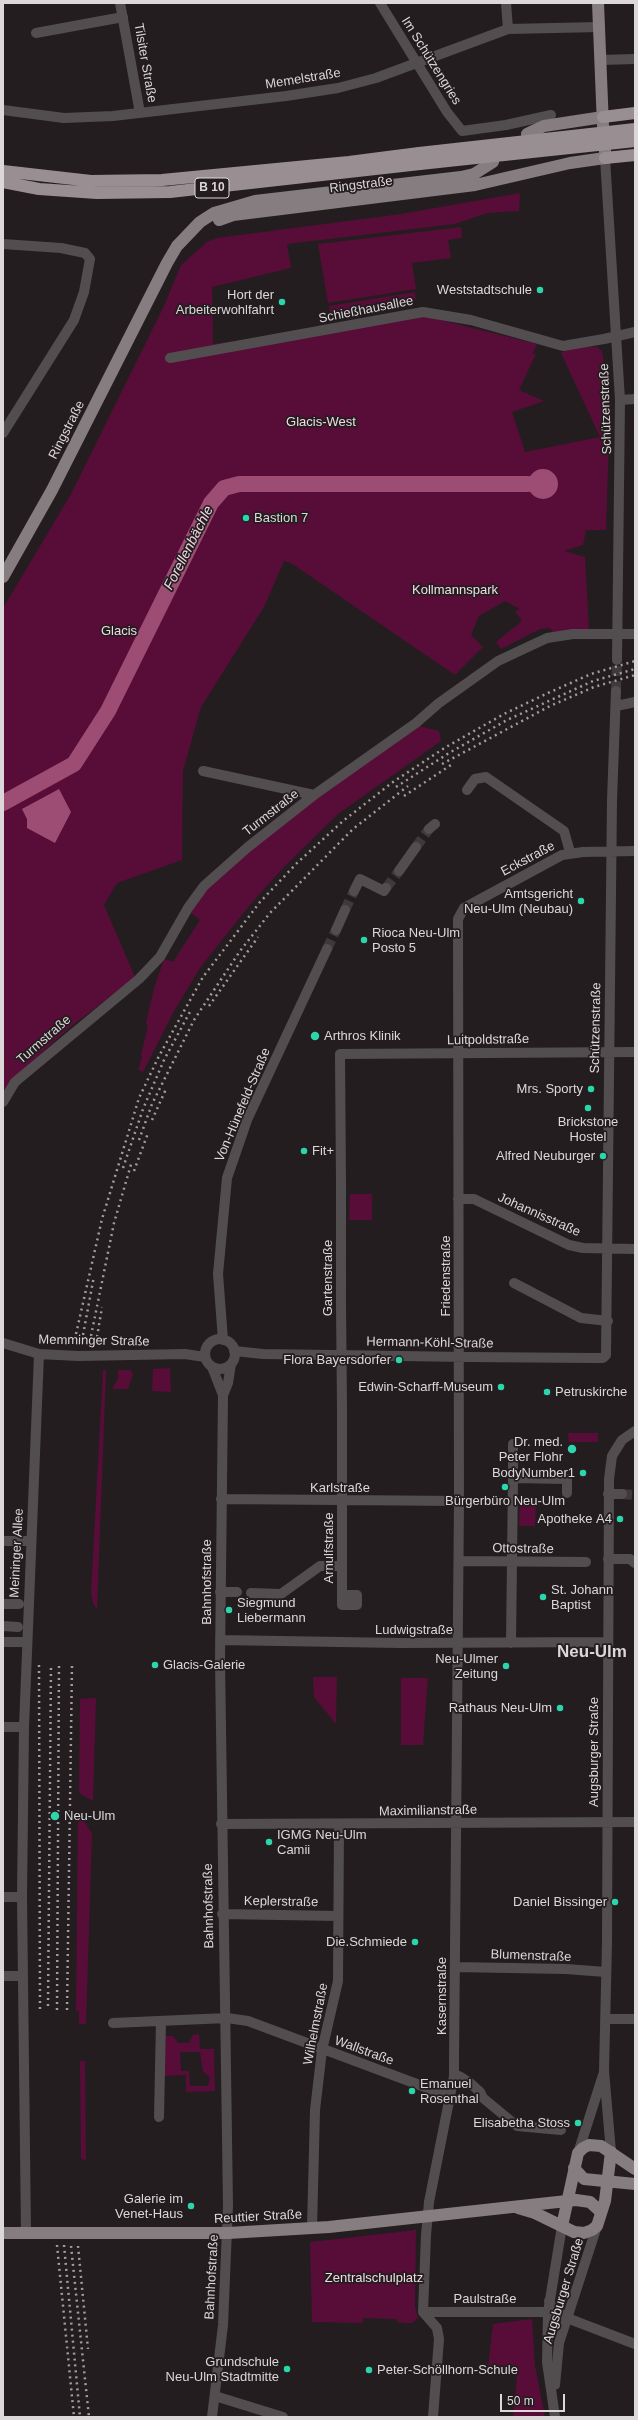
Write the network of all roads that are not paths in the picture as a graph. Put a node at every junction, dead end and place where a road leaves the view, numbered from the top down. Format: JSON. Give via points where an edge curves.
{"nodes":[{"id":1,"x":120,"y":3,"type":"edge"},
{"id":2,"x":381,"y":3,"type":"edge"},
{"id":3,"x":506,"y":3,"type":"edge"},
{"id":4,"x":598,"y":3,"type":"edge"},
{"id":5,"x":123,"y":17,"type":"junction"},
{"id":6,"x":600,"y":27,"type":"junction"},
{"id":7,"x":508,"y":29,"type":"junction"},
{"id":8,"x":36,"y":33,"type":"dead end"},
{"id":9,"x":635,"y":59,"type":"edge"},
{"id":10,"x":600,"y":60,"type":"junction"},
{"id":11,"x":419,"y":64,"type":"junction"},
{"id":12,"x":3,"y":110,"type":"edge"},
{"id":13,"x":140,"y":113,"type":"junction"},
{"id":14,"x":635,"y":113,"type":"edge"},
{"id":15,"x":551,"y":115,"type":"dead end"},
{"id":16,"x":603,"y":122,"type":"junction"},
{"id":17,"x":635,"y":129,"type":"edge"},
{"id":18,"x":527,"y":134,"type":"dead end"},
{"id":19,"x":635,"y":141,"type":"edge"},
{"id":20,"x":605,"y":154,"type":"junction"},
{"id":21,"x":635,"y":155,"type":"edge"},
{"id":22,"x":420,"y":159,"type":"junction"},
{"id":23,"x":493,"y":162,"type":"dead end"},
{"id":24,"x":3,"y":171,"type":"edge"},
{"id":25,"x":3,"y":182,"type":"edge"},
{"id":26,"x":3,"y":244,"type":"edge"},
{"id":27,"x":152,"y":293,"type":"junction"},
{"id":28,"x":635,"y":332,"type":"edge"},
{"id":29,"x":616,"y":337,"type":"junction"},
{"id":30,"x":170,"y":358,"type":"dead end"},
{"id":31,"x":635,"y":399,"type":"edge"},
{"id":32,"x":620,"y":400,"type":"junction"},
{"id":33,"x":3,"y":433,"type":"edge"},
{"id":34,"x":5,"y":569,"type":"edge"},
{"id":35,"x":617,"y":634,"type":"junction"},
{"id":36,"x":635,"y":634,"type":"edge"},
{"id":37,"x":617,"y":660,"type":"tunnel mouth"},
{"id":38,"x":616,"y":691,"type":"tunnel mouth"},
{"id":39,"x":635,"y":702,"type":"edge"},
{"id":40,"x":616,"y":706,"type":"junction"},
{"id":41,"x":203,"y":771,"type":"dead end"},
{"id":42,"x":467,"y":790,"type":"dead end"},
{"id":43,"x":314,"y":795,"type":"junction"},
{"id":44,"x":416,"y":847,"type":"tunnel mouth"},
{"id":45,"x":635,"y":851,"type":"edge"},
{"id":46,"x":570,"y":852,"type":"junction"},
{"id":47,"x":612,"y":852,"type":"junction"},
{"id":48,"x":399,"y":871,"type":"tunnel mouth"},
{"id":49,"x":386,"y":888,"type":"dead end"},
{"id":50,"x":354,"y":891,"type":"tunnel mouth"},
{"id":51,"x":345,"y":910,"type":"tunnel mouth"},
{"id":52,"x":336,"y":930,"type":"tunnel mouth"},
{"id":53,"x":327,"y":949,"type":"tunnel mouth"},
{"id":54,"x":609,"y":1051,"type":"junction"},
{"id":55,"x":635,"y":1052,"type":"edge"},
{"id":56,"x":458,"y":1053,"type":"junction"},
{"id":57,"x":340,"y":1054,"type":"joint"},
{"id":58,"x":3,"y":1102,"type":"edge"},
{"id":59,"x":458,"y":1199,"type":"junction"},
{"id":60,"x":608,"y":1249,"type":"junction"},
{"id":61,"x":635,"y":1249,"type":"edge"},
{"id":62,"x":514,"y":1283,"type":"dead end"},
{"id":63,"x":608,"y":1321,"type":"junction"},
{"id":64,"x":221,"y":1340,"type":"junction"},
{"id":65,"x":3,"y":1343,"type":"edge"},
{"id":66,"x":39,"y":1354,"type":"junction"},
{"id":67,"x":205,"y":1354,"type":"junction"},
{"id":68,"x":341,"y":1355,"type":"junction"},
{"id":69,"x":459,"y":1357,"type":"junction"},
{"id":70,"x":233,"y":1358,"type":"junction"},
{"id":71,"x":596,"y":1358,"type":"joint"},
{"id":72,"x":212,"y":1367,"type":"junction"},
{"id":73,"x":223,"y":1395,"type":"junction"},
{"id":74,"x":635,"y":1431,"type":"edge"},
{"id":75,"x":513,"y":1461,"type":"dead end"},
{"id":76,"x":513,"y":1478,"type":"junction"},
{"id":77,"x":567,"y":1493,"type":"dead end"},
{"id":78,"x":608,"y":1494,"type":"junction"},
{"id":79,"x":622,"y":1494,"type":"tunnel mouth"},
{"id":80,"x":221,"y":1499,"type":"junction"},
{"id":81,"x":342,"y":1501,"type":"junction"},
{"id":82,"x":459,"y":1501,"type":"junction"},
{"id":83,"x":30,"y":1541,"type":"junction"},
{"id":84,"x":3,"y":1542,"type":"edge"},
{"id":85,"x":608,"y":1559,"type":"junction"},
{"id":86,"x":459,"y":1561,"type":"junction"},
{"id":87,"x":510,"y":1561,"type":"junction"},
{"id":88,"x":586,"y":1562,"type":"dead end"},
{"id":89,"x":635,"y":1562,"type":"edge"},
{"id":90,"x":342,"y":1566,"type":"junction"},
{"id":91,"x":220,"y":1592,"type":"junction"},
{"id":92,"x":237,"y":1592,"type":"dead end"},
{"id":93,"x":251,"y":1592,"type":"dead end"},
{"id":94,"x":342,"y":1595,"type":"dead end"},
{"id":95,"x":3,"y":1604,"type":"edge"},
{"id":96,"x":19,"y":1604,"type":"dead end"},
{"id":97,"x":3,"y":1626,"type":"edge"},
{"id":98,"x":18,"y":1628,"type":"dead end"},
{"id":99,"x":220,"y":1640,"type":"junction"},
{"id":100,"x":3,"y":1642,"type":"edge"},
{"id":101,"x":26,"y":1642,"type":"junction"},
{"id":102,"x":608,"y":1642,"type":"junction"},
{"id":103,"x":511,"y":1643,"type":"junction"},
{"id":104,"x":458,"y":1644,"type":"junction"},
{"id":105,"x":3,"y":1727,"type":"edge"},
{"id":106,"x":24,"y":1727,"type":"junction"},
{"id":107,"x":635,"y":1822,"type":"edge"},
{"id":108,"x":456,"y":1823,"type":"junction"},
{"id":109,"x":607,"y":1823,"type":"junction"},
{"id":110,"x":221,"y":1824,"type":"junction"},
{"id":111,"x":339,"y":1824,"type":"junction"},
{"id":112,"x":3,"y":1897,"type":"edge"},
{"id":113,"x":22,"y":1897,"type":"junction"},
{"id":114,"x":222,"y":1914,"type":"junction"},
{"id":115,"x":338,"y":1916,"type":"junction"},
{"id":116,"x":455,"y":1967,"type":"junction"},
{"id":117,"x":606,"y":1972,"type":"junction"},
{"id":118,"x":3,"y":1976,"type":"edge"},
{"id":119,"x":22,"y":1976,"type":"junction"},
{"id":120,"x":224,"y":2018,"type":"junction"},
{"id":121,"x":606,"y":2019,"type":"junction"},
{"id":122,"x":635,"y":2019,"type":"edge"},
{"id":123,"x":161,"y":2020,"type":"junction"},
{"id":124,"x":113,"y":2023,"type":"dead end"},
{"id":125,"x":322,"y":2050,"type":"junction"},
{"id":126,"x":604,"y":2071,"type":"junction"},
{"id":127,"x":454,"y":2076,"type":"junction"},
{"id":128,"x":449,"y":2096,"type":"junction"},
{"id":129,"x":159,"y":2117,"type":"dead end"},
{"id":130,"x":561,"y":2130,"type":"dead end"},
{"id":131,"x":611,"y":2152,"type":"junction"},
{"id":132,"x":578,"y":2153,"type":"junction"},
{"id":133,"x":574,"y":2168,"type":"junction"},
{"id":134,"x":635,"y":2169,"type":"edge"},
{"id":135,"x":608,"y":2181,"type":"junction"},
{"id":136,"x":635,"y":2184,"type":"edge"},
{"id":137,"x":567,"y":2200,"type":"junction"},
{"id":138,"x":513,"y":2206,"type":"junction"},
{"id":139,"x":601,"y":2212,"type":"junction"},
{"id":140,"x":427,"y":2216,"type":"junction"},
{"id":141,"x":562,"y":2226,"type":"junction"},
{"id":142,"x":597,"y":2226,"type":"junction"},
{"id":143,"x":312,"y":2228,"type":"junction"},
{"id":144,"x":3,"y":2233,"type":"edge"},
{"id":145,"x":26,"y":2233,"type":"junction"},
{"id":146,"x":228,"y":2233,"type":"junction"},
{"id":147,"x":549,"y":2301,"type":"junction"},
{"id":148,"x":423,"y":2312,"type":"junction"},
{"id":149,"x":548,"y":2312,"type":"junction"},
{"id":150,"x":567,"y":2318,"type":"junction"},
{"id":151,"x":635,"y":2344,"type":"edge"},
{"id":152,"x":215,"y":2396,"type":"junction"},
{"id":153,"x":555,"y":2414,"type":"edge"},
{"id":154,"x":212,"y":2417,"type":"edge"},
{"id":155,"x":283,"y":2417,"type":"edge"},
{"id":156,"x":433,"y":2417,"type":"edge"}],
"edges":[{"from":1,"to":5,"type":"street","name":"Tilsiter Straße"},
{"from":2,"to":11,"type":"street","name":"Im Schützengries"},
{"from":3,"to":7,"type":"street"},
{"from":4,"to":6,"type":"main road"},
{"from":5,"to":8,"type":"street","name":"Tilsiter Straße"},
{"from":5,"to":13,"type":"street","name":"Tilsiter Straße"},
{"from":6,"to":7,"type":"street","name":"Memelstraße"},
{"from":6,"to":10,"type":"main road"},
{"from":7,"to":11,"type":"street","name":"Memelstraße"},
{"from":9,"to":10,"type":"street"},
{"from":10,"to":16,"type":"main road"},
{"from":11,"to":13,"type":"street","name":"Memelstraße","via":[[338,88]]},
{"from":11,"to":15,"type":"street","name":"Im Schützengries","via":[[447,112],[462,131]]},
{"from":12,"to":13,"type":"street","name":"Memelstraße","via":[[64,118]]},
{"from":14,"to":16,"type":"highway"},
{"from":16,"to":18,"type":"main road","via":[[544,126]]},
{"from":17,"to":22,"type":"highway","number":"B 10","bridge":true},
{"from":19,"to":22,"type":"highway","number":"B 10","bridge":true},
{"from":20,"to":21,"type":"highway"},
{"from":20,"to":27,"type":"main road","name":"Ringstraße","via":[[475,185],[233,215],[208,224],[194,237],[176,257]]},
{"from":20,"to":29,"type":"street","name":"Schützenstraße"},
{"from":22,"to":24,"type":"highway","number":"B 10","via":[[162,180],[91,181]]},
{"from":22,"to":25,"type":"highway","number":"B 10","via":[[170,192],[97,193],[39,189]]},
{"from":23,"to":27,"type":"main road","name":"Ringstraße","via":[[474,174],[461,177],[262,200],[214,213],[190,231],[177,246]]},
{"from":26,"to":33,"type":"street","via":[[61,248],[88,254],[90,259],[88,278],[74,320]]},
{"from":27,"to":34,"type":"main road","name":"Ringstraße","via":[[52,490]]},
{"from":28,"to":29,"type":"street","name":"Schießhausallee"},
{"from":29,"to":30,"type":"street","name":"Schießhausallee","via":[[563,346],[471,320],[423,312]]},
{"from":29,"to":32,"type":"street","name":"Schützenstraße"},
{"from":31,"to":32,"type":"street"},
{"from":32,"to":35,"type":"street","name":"Schützenstraße"},
{"from":35,"to":36,"type":"street","name":"Turmstraße"},
{"from":35,"to":37,"type":"street","name":"Schützenstraße"},
{"from":35,"to":43,"type":"street","name":"Turmstraße","via":[[573,634],[548,638],[498,661]]},
{"from":38,"to":40,"type":"street","name":"Schützenstraße"},
{"from":39,"to":40,"type":"street"},
{"from":40,"to":47,"type":"street","name":"Schützenstraße"},
{"from":41,"to":43,"type":"street"},
{"from":42,"to":46,"type":"street","via":[[475,779],[486,777],[564,831]]},
{"from":43,"to":58,"type":"street","name":"Turmstraße","via":[[248,847],[204,886],[188,908],[160,957],[139,979],[14,1082]]},
{"from":44,"to":48,"type":"street"},
{"from":45,"to":47,"type":"street","name":"Eckstraße"},
{"from":46,"to":47,"type":"street","name":"Eckstraße"},
{"from":46,"to":56,"type":"street","name":"Eckstraße","via":[[464,908],[458,922]]},
{"from":47,"to":54,"type":"street","name":"Schützenstraße"},
{"from":49,"to":50,"type":"street","via":[[384,891],[360,878]]},
{"from":51,"to":52,"type":"street"},
{"from":53,"to":64,"type":"street","name":"Von-Hünefeld-Straße","via":[[247,1120],[227,1178],[218,1274]]},
{"from":54,"to":55,"type":"street","name":"Luitpoldstraße"},
{"from":54,"to":56,"type":"street","name":"Luitpoldstraße"},
{"from":54,"to":60,"type":"street","name":"Schützenstraße"},
{"from":56,"to":57,"type":"street","name":"Luitpoldstraße"},
{"from":56,"to":59,"type":"street","name":"Friedenstraße"},
{"from":57,"to":68,"type":"street","name":"Gartenstraße"},
{"from":59,"to":60,"type":"street","name":"Johannisstraße","via":[[474,1199],[563,1242],[583,1248]]},
{"from":59,"to":69,"type":"street","name":"Friedenstraße"},
{"from":60,"to":61,"type":"street","name":"Johannisstraße"},
{"from":60,"to":63,"type":"street","name":"Schützenstraße"},
{"from":62,"to":63,"type":"street","via":[[581,1318]]},
{"from":63,"to":71,"type":"street","name":"Schützenstraße","via":[[607,1354],[603,1358]]},
{"from":64,"to":67,"type":"street","via":[[210,1343]]},
{"from":64,"to":70,"type":"street","via":[[229,1343]]},
{"from":65,"to":66,"type":"street","name":"Memminger Straße"},
{"from":66,"to":67,"type":"street","name":"Memminger Straße"},
{"from":66,"to":83,"type":"street","name":"Meininger Allee"},
{"from":67,"to":72,"type":"street"},
{"from":68,"to":69,"type":"street","name":"Hermann-Köhl-Straße"},
{"from":68,"to":70,"type":"street","name":"Hermann-Köhl-Straße","via":[[263,1354]]},
{"from":68,"to":81,"type":"street","name":"Gartenstraße"},
{"from":69,"to":71,"type":"street","name":"Hermann-Köhl-Straße"},
{"from":69,"to":82,"type":"street","name":"Friedenstraße"},
{"from":70,"to":72,"type":"street","name":"Hermann-Köhl-Straße","via":[[223,1369]]},
{"from":70,"to":73,"type":"street","name":"Bahnhofstraße"},
{"from":72,"to":73,"type":"street","name":"Bahnhofstraße"},
{"from":73,"to":80,"type":"street","name":"Bahnhofstraße"},
{"from":74,"to":78,"type":"street","name":"Augsburger Straße","via":[[626,1437],[612,1456]]},
{"from":75,"to":76,"type":"street"},
{"from":76,"to":77,"type":"street","via":[[567,1478]]},
{"from":76,"to":87,"type":"street"},
{"from":78,"to":79,"type":"street"},
{"from":78,"to":85,"type":"street","name":"Augsburger Straße"},
{"from":80,"to":81,"type":"street","name":"Karlstraße"},
{"from":80,"to":91,"type":"street","name":"Bahnhofstraße"},
{"from":81,"to":82,"type":"street","name":"Karlstraße"},
{"from":81,"to":90,"type":"street","name":"Arnulfstraße"},
{"from":82,"to":86,"type":"street","name":"Friedenstraße"},
{"from":83,"to":84,"type":"street"},
{"from":83,"to":101,"type":"street","name":"Meininger Allee"},
{"from":85,"to":89,"type":"street","via":[[630,1559]]},
{"from":85,"to":102,"type":"street","name":"Augsburger Straße"},
{"from":86,"to":87,"type":"street","name":"Ottostraße"},
{"from":86,"to":104,"type":"street","name":"Friedenstraße"},
{"from":87,"to":88,"type":"street","name":"Ottostraße"},
{"from":87,"to":103,"type":"street"},
{"from":90,"to":93,"type":"street","via":[[320,1566],[281,1594]]},
{"from":90,"to":94,"type":"street","name":"Arnulfstraße"},
{"from":91,"to":92,"type":"street"},
{"from":91,"to":99,"type":"street","name":"Bahnhofstraße"},
{"from":95,"to":96,"type":"street"},
{"from":97,"to":98,"type":"street"},
{"from":99,"to":104,"type":"street","name":"Ludwigstraße"},
{"from":99,"to":110,"type":"street","name":"Bahnhofstraße"},
{"from":100,"to":101,"type":"street"},
{"from":101,"to":106,"type":"street","name":"Meininger Allee"},
{"from":102,"to":103,"type":"street","name":"Ludwigstraße"},
{"from":102,"to":109,"type":"street","name":"Augsburger Straße"},
{"from":103,"to":104,"type":"street","name":"Ludwigstraße"},
{"from":104,"to":108,"type":"street","name":"Kasernstraße"},
{"from":105,"to":106,"type":"street"},
{"from":106,"to":113,"type":"street","name":"Meininger Allee"},
{"from":107,"to":109,"type":"street","name":"Maximilianstraße"},
{"from":108,"to":109,"type":"street","name":"Maximilianstraße"},
{"from":108,"to":111,"type":"street","name":"Maximilianstraße"},
{"from":108,"to":116,"type":"street","name":"Kasernstraße"},
{"from":109,"to":117,"type":"street","name":"Augsburger Straße"},
{"from":110,"to":111,"type":"street","name":"Maximilianstraße"},
{"from":110,"to":114,"type":"street","name":"Bahnhofstraße"},
{"from":111,"to":115,"type":"street","name":"Wilhelmstraße"},
{"from":112,"to":113,"type":"street"},
{"from":113,"to":119,"type":"street","name":"Meininger Allee"},
{"from":114,"to":115,"type":"street","name":"Keplerstraße"},
{"from":114,"to":120,"type":"street","name":"Bahnhofstraße"},
{"from":115,"to":125,"type":"street","name":"Wilhelmstraße","via":[[338,1981]]},
{"from":116,"to":117,"type":"street","name":"Blumenstraße"},
{"from":116,"to":127,"type":"street","name":"Kasernstraße"},
{"from":117,"to":121,"type":"street","name":"Augsburger Straße"},
{"from":118,"to":119,"type":"street"},
{"from":119,"to":145,"type":"street","name":"Meininger Allee"},
{"from":120,"to":123,"type":"street","name":"Wallstraße"},
{"from":120,"to":125,"type":"street","name":"Wallstraße","via":[[248,2021]]},
{"from":120,"to":146,"type":"street","name":"Bahnhofstraße"},
{"from":121,"to":122,"type":"street"},
{"from":121,"to":126,"type":"street","name":"Augsburger Straße"},
{"from":123,"to":124,"type":"street","name":"Wallstraße"},
{"from":123,"to":129,"type":"street"},
{"from":125,"to":128,"type":"street","name":"Wallstraße"},
{"from":125,"to":143,"type":"street","name":"Wilhelmstraße","via":[[315,2110]]},
{"from":126,"to":131,"type":"street","name":"Augsburger Straße"},
{"from":126,"to":132,"type":"street","name":"Augsburger Straße"},
{"from":127,"to":128,"type":"street","name":"Kasernstraße"},
{"from":127,"to":130,"type":"street","via":[[459,2076],[470,2083],[483,2098],[517,2126]]},
{"from":128,"to":140,"type":"street","name":"Kasernstraße"},
{"from":131,"to":132,"type":"main road","via":[[601,2146],[589,2145]]},
{"from":131,"to":134,"type":"main road"},
{"from":131,"to":135,"type":"main road"},
{"from":132,"to":133,"type":"main road"},
{"from":133,"to":135,"type":"main road","via":[[584,2179]]},
{"from":133,"to":137,"type":"main road"},
{"from":135,"to":136,"type":"main road"},
{"from":135,"to":139,"type":"main road"},
{"from":137,"to":138,"type":"main road","name":"Reuttier Straße"},
{"from":137,"to":139,"type":"main road","via":[[590,2202]]},
{"from":137,"to":141,"type":"main road"},
{"from":138,"to":140,"type":"main road","name":"Reuttier Straße"},
{"from":138,"to":141,"type":"main road","name":"Reuttier Straße"},
{"from":139,"to":142,"type":"main road"},
{"from":140,"to":143,"type":"main road","name":"Reuttier Straße"},
{"from":140,"to":148,"type":"street","name":"Kasernstraße"},
{"from":141,"to":142,"type":"main road","via":[[579,2233],[588,2233]]},
{"from":141,"to":147,"type":"street","name":"Augsburger Straße"},
{"from":142,"to":150,"type":"street","name":"Augsburger Straße"},
{"from":143,"to":146,"type":"main road","name":"Reuttier Straße"},
{"from":144,"to":145,"type":"main road","name":"Reuttier Straße"},
{"from":145,"to":146,"type":"main road","name":"Reuttier Straße"},
{"from":146,"to":152,"type":"street","name":"Bahnhofstraße","via":[[223,2325]]},
{"from":147,"to":149,"type":"street","name":"Augsburger Straße"},
{"from":147,"to":150,"type":"street","via":[[553,2309]]},
{"from":148,"to":149,"type":"street","name":"Paulstraße"},
{"from":148,"to":156,"type":"street","via":[[437,2328],[439,2342]]},
{"from":149,"to":153,"type":"street","name":"Augsburger Straße","via":[[548,2362]]},
{"from":150,"to":151,"type":"street"},
{"from":150,"to":153,"type":"street","name":"Augsburger Straße","via":[[556,2362]]},
{"from":152,"to":154,"type":"street","name":"Bahnhofstraße"},
{"from":152,"to":155,"type":"street"}]}
